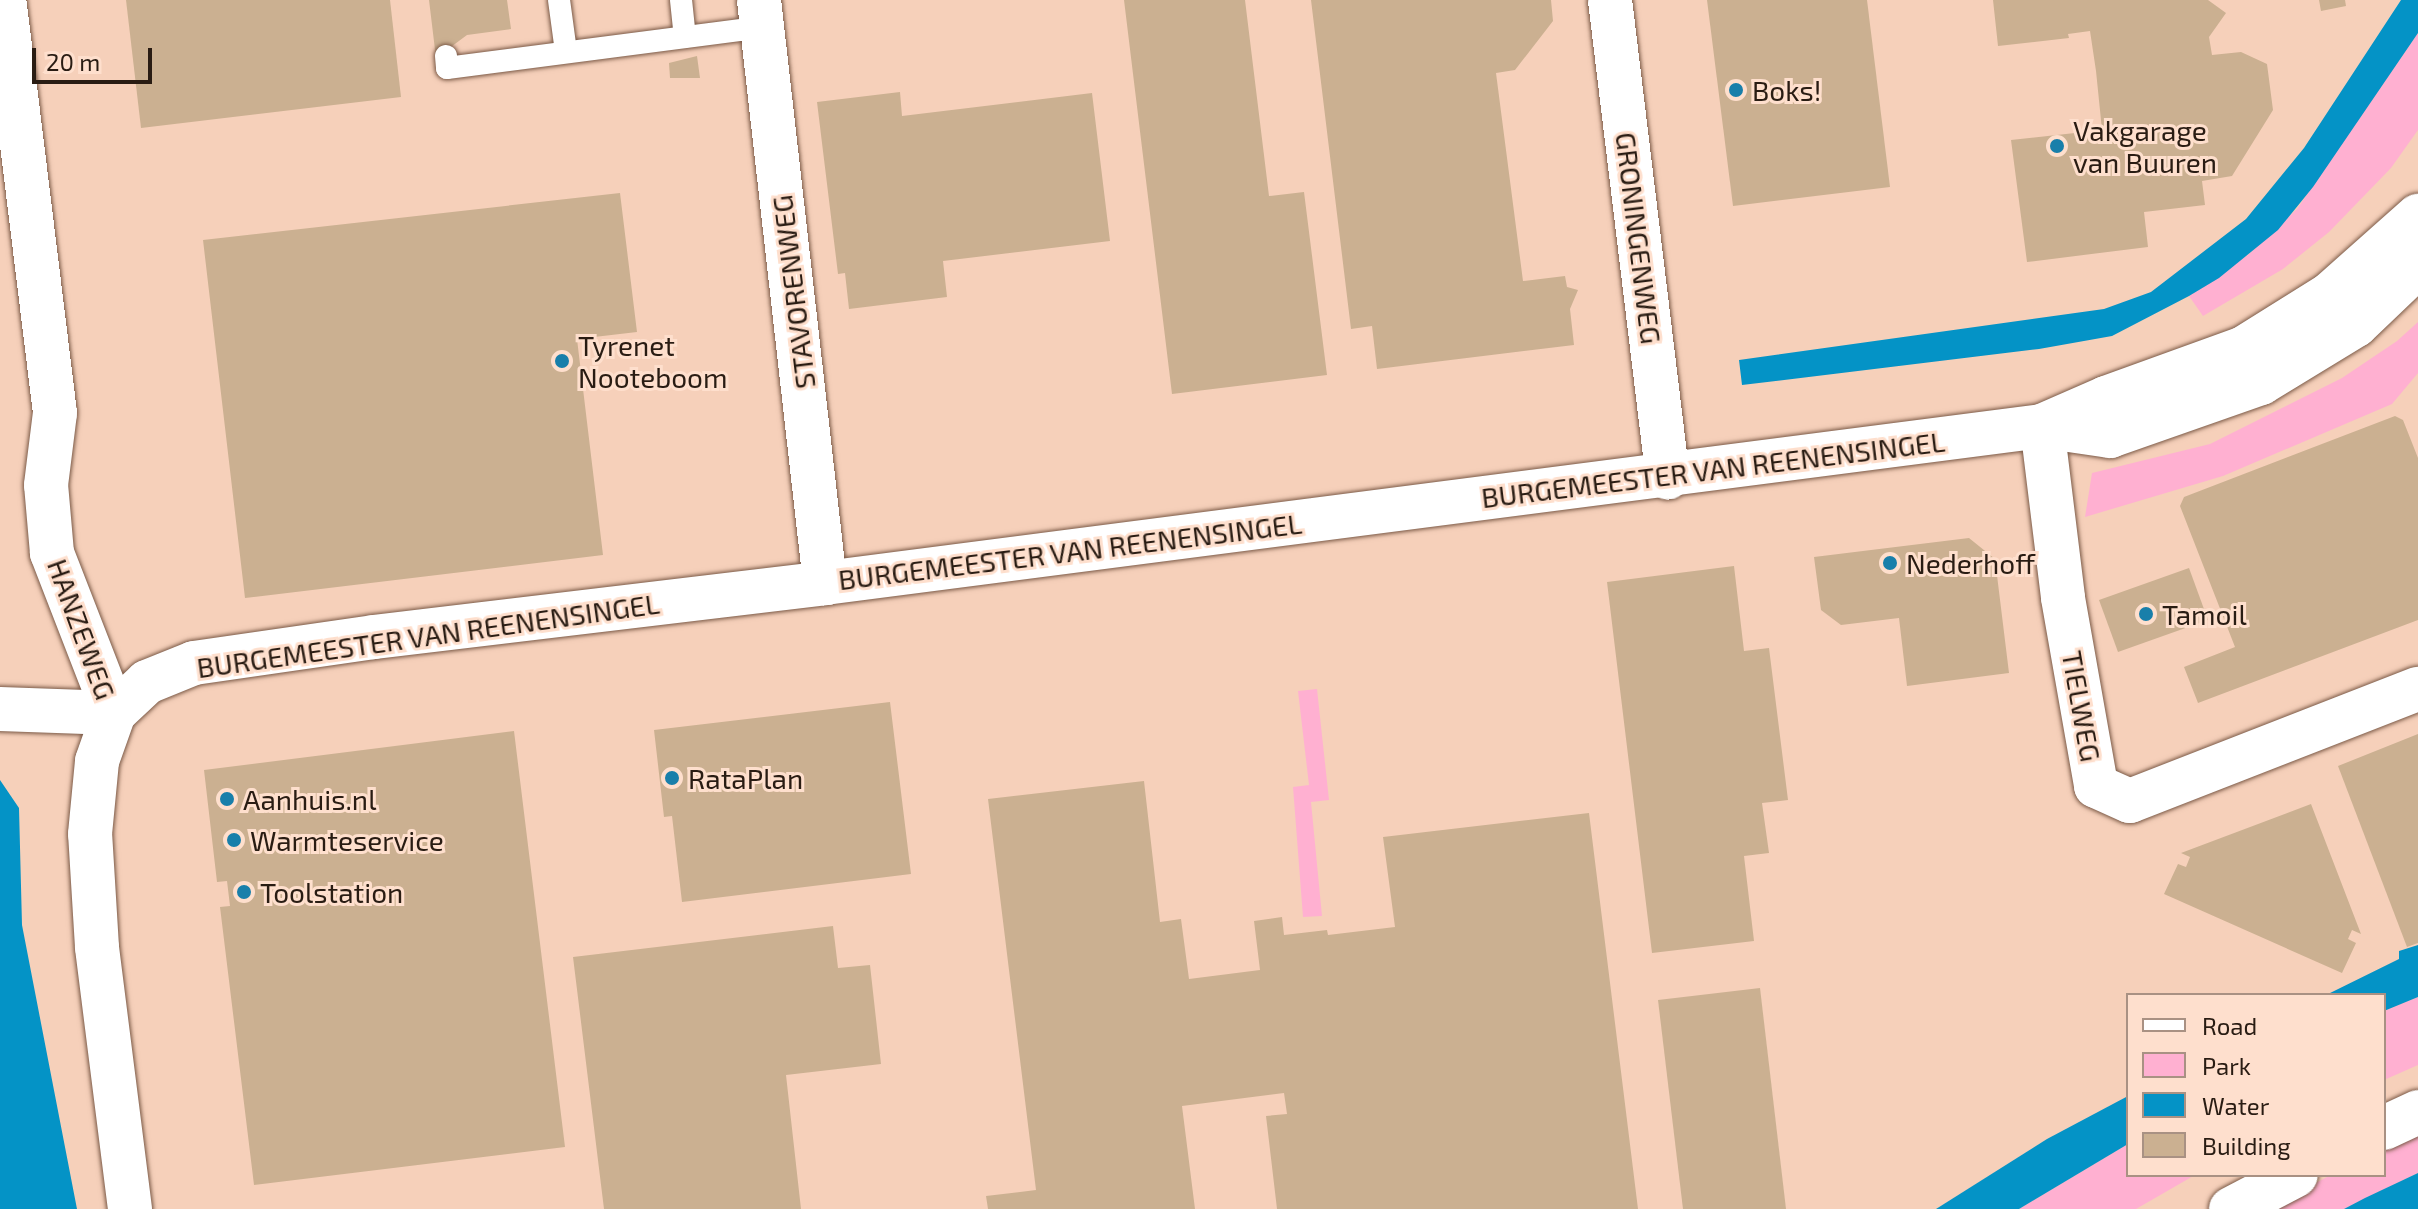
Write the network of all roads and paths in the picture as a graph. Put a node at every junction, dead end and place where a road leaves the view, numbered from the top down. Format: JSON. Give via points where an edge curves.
{"nodes":[{"id":1,"x":4,"y":0,"type":"edge"},
{"id":2,"x":559,"y":0,"type":"edge"},
{"id":3,"x":681,"y":0,"type":"edge"},
{"id":4,"x":1610,"y":0,"type":"edge"},
{"id":5,"x":761,"y":13,"type":"edge"},
{"id":6,"x":685,"y":37,"type":"junction"},
{"id":7,"x":566,"y":52,"type":"junction"},
{"id":8,"x":446,"y":56,"type":"dead end"},
{"id":9,"x":2418,"y":216,"type":"edge"},
{"id":10,"x":2418,"y":266,"type":"edge"},
{"id":11,"x":2042,"y":426,"type":"junction"},
{"id":12,"x":1668,"y":477,"type":"junction"},
{"id":13,"x":825,"y":583,"type":"junction"},
{"id":14,"x":2418,"y":689,"type":"edge"},
{"id":15,"x":0,"y":709,"type":"edge"},
{"id":16,"x":114,"y":713,"type":"junction"},
{"id":17,"x":2418,"y":1112,"type":"edge"},
{"id":18,"x":2386,"y":1127,"type":"edge"},
{"id":19,"x":2292,"y":1177,"type":"edge"},
{"id":20,"x":130,"y":1209,"type":"edge"},
{"id":21,"x":2231,"y":1209,"type":"edge"}],
"edges":[{"from":1,"to":16,"type":"street","name":"HANZEWEG","via":[[55,413],[46,485],[52,553]]},
{"from":2,"to":7,"type":"lane"},
{"from":3,"to":6,"type":"lane"},
{"from":4,"to":12,"type":"street","name":"GRONINGENWEG"},
{"from":5,"to":6,"type":"lane"},
{"from":5,"to":13,"type":"street","name":"STAVORENWEG"},
{"from":6,"to":7,"type":"lane"},
{"from":7,"to":8,"type":"lane","via":[[447,68]]},
{"from":9,"to":11,"type":"street","name":"BURGEMEESTER VAN REENENSINGEL","via":[[2330,294],[2244,348]]},
{"from":10,"to":11,"type":"street","name":"BURGEMEESTER VAN REENENSINGEL","via":[[2356,325],[2261,383],[2110,436]]},
{"from":11,"to":12,"type":"street","name":"BURGEMEESTER VAN REENENSINGEL"},
{"from":11,"to":14,"type":"street","name":"TIELWEG","via":[[2063,598],[2096,786],[2130,801]]},
{"from":12,"to":13,"type":"street","name":"BURGEMEESTER VAN REENENSINGEL"},
{"from":13,"to":16,"type":"street","name":"BURGEMEESTER VAN REENENSINGEL","via":[[194,663],[147,682]]},
{"from":15,"to":16,"type":"street"},
{"from":16,"to":20,"type":"street","name":"HANZEWEG","via":[[97,761],[90,834],[97,947]]},
{"from":17,"to":18,"type":"street"},
{"from":19,"to":21,"type":"street"}]}
